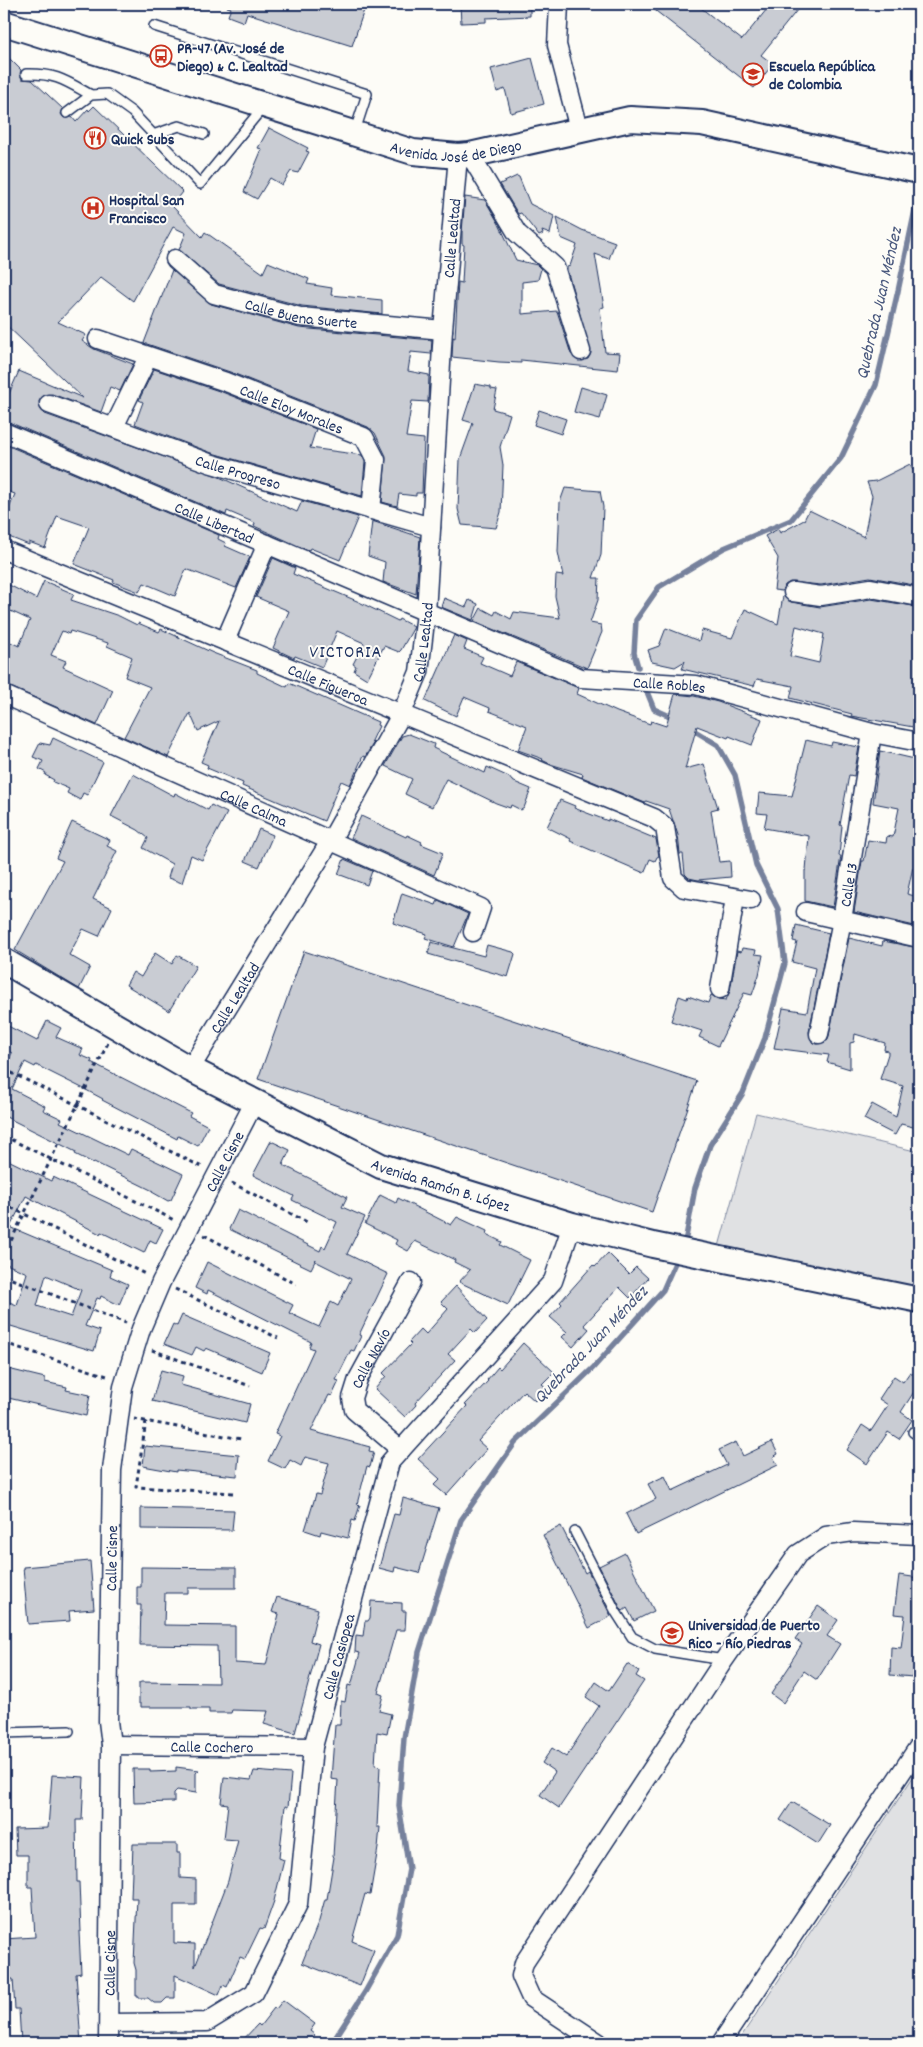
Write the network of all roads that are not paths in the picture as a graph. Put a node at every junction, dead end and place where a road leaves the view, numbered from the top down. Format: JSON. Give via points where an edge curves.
{"nodes":[{"id":1,"x":558,"y":4,"type":"edge"},
{"id":2,"x":4,"y":23,"type":"edge"},
{"id":3,"x":154,"y":26,"type":"dead end"},
{"id":4,"x":26,"y":74,"type":"dead end"},
{"id":5,"x":91,"y":95,"type":"junction"},
{"id":6,"x":265,"y":106,"type":"junction"},
{"id":7,"x":67,"y":113,"type":"dead end"},
{"id":8,"x":580,"y":129,"type":"junction"},
{"id":9,"x":204,"y":134,"type":"dead end"},
{"id":10,"x":354,"y":134,"type":"junction"},
{"id":11,"x":154,"y":135,"type":"junction"},
{"id":12,"x":464,"y":155,"type":"junction"},
{"id":13,"x":919,"y":171,"type":"edge"},
{"id":14,"x":175,"y":260,"type":"dead end"},
{"id":15,"x":443,"y":330,"type":"junction"},
{"id":16,"x":98,"y":338,"type":"dead end"},
{"id":17,"x":581,"y":351,"type":"dead end"},
{"id":18,"x":148,"y":357,"type":"junction"},
{"id":19,"x":49,"y":404,"type":"dead end"},
{"id":20,"x":114,"y":427,"type":"junction"},
{"id":21,"x":4,"y":432,"type":"edge"},
{"id":22,"x":371,"y":510,"type":"junction"},
{"id":23,"x":430,"y":527,"type":"junction"},
{"id":24,"x":267,"y":544,"type":"junction"},
{"id":25,"x":4,"y":550,"type":"edge"},
{"id":26,"x":793,"y":592,"type":"dead end"},
{"id":27,"x":919,"y":597,"type":"edge"},
{"id":28,"x":426,"y":613,"type":"junction"},
{"id":29,"x":225,"y":640,"type":"junction"},
{"id":30,"x":4,"y":695,"type":"edge"},
{"id":31,"x":401,"y":715,"type":"junction"},
{"id":32,"x":872,"y":733,"type":"junction"},
{"id":33,"x":919,"y":742,"type":"edge"},
{"id":34,"x":331,"y":840,"type":"junction"},
{"id":35,"x":806,"y":912,"type":"dead end"},
{"id":36,"x":842,"y":920,"type":"junction"},
{"id":37,"x":472,"y":932,"type":"dead end"},
{"id":38,"x":919,"y":938,"type":"edge"},
{"id":39,"x":4,"y":961,"type":"edge"},
{"id":40,"x":720,"y":989,"type":"dead end"},
{"id":41,"x":819,"y":1034,"type":"dead end"},
{"id":42,"x":190,"y":1069,"type":"junction"},
{"id":43,"x":254,"y":1102,"type":"junction"},
{"id":44,"x":572,"y":1225,"type":"junction"},
{"id":45,"x":411,"y":1282,"type":"dead end"},
{"id":46,"x":919,"y":1300,"type":"edge"},
{"id":47,"x":401,"y":1450,"type":"junction"},
{"id":48,"x":575,"y":1532,"type":"dead end"},
{"id":49,"x":919,"y":1535,"type":"edge"},
{"id":50,"x":724,"y":1660,"type":"junction"},
{"id":51,"x":69,"y":1731,"type":"dead end"},
{"id":52,"x":4,"y":1733,"type":"edge"},
{"id":53,"x":111,"y":1745,"type":"junction"},
{"id":54,"x":919,"y":1746,"type":"edge"},
{"id":55,"x":313,"y":1747,"type":"junction"},
{"id":56,"x":109,"y":2023,"type":"junction"},
{"id":57,"x":108,"y":2043,"type":"edge"},
{"id":58,"x":599,"y":2043,"type":"edge"},
{"id":59,"x":721,"y":2043,"type":"edge"}],
"edges":[{"from":1,"to":8,"type":"street","via":[[557,45]]},
{"from":2,"to":6,"type":"street","name":"Avenida José de Diego"},
{"from":3,"to":10,"type":"lane","via":[[367,94]]},
{"from":4,"to":5,"type":"lane","via":[[44,73],[61,78]]},
{"from":5,"to":7,"type":"lane"},
{"from":5,"to":11,"type":"lane","via":[[107,94],[132,112]]},
{"from":6,"to":10,"type":"street","name":"Avenida José de Diego"},
{"from":6,"to":11,"type":"lane","via":[[200,184]]},
{"from":8,"to":12,"type":"street","name":"Avenida José de Diego"},
{"from":8,"to":13,"type":"street","name":"Avenida José de Diego","via":[[630,119],[702,123]]},
{"from":9,"to":11,"type":"lane","via":[[179,126]]},
{"from":10,"to":12,"type":"street","name":"Avenida José de Diego","via":[[413,152]]},
{"from":12,"to":15,"type":"street","name":"Calle Lealtad"},
{"from":12,"to":17,"type":"street","via":[[517,233],[555,268]]},
{"from":14,"to":15,"type":"street","name":"Calle Buena Suerte","via":[[214,294],[300,317]]},
{"from":15,"to":23,"type":"street","name":"Calle Lealtad"},
{"from":16,"to":18,"type":"street","name":"Calle Eloy Morales"},
{"from":18,"to":20,"type":"street"},
{"from":18,"to":22,"type":"street","name":"Calle Eloy Morales","via":[[226,382],[364,436],[376,460]]},
{"from":19,"to":20,"type":"street","name":"Calle Progreso"},
{"from":20,"to":22,"type":"street","name":"Calle Progreso","via":[[209,463]]},
{"from":21,"to":24,"type":"street","name":"Calle Libertad"},
{"from":22,"to":23,"type":"street","name":"Calle Progreso"},
{"from":23,"to":28,"type":"street","name":"Calle Lealtad"},
{"from":24,"to":28,"type":"street","name":"Calle Libertad"},
{"from":24,"to":29,"type":"street"},
{"from":25,"to":29,"type":"street","name":"Calle Figueroa"},
{"from":26,"to":27,"type":"street","via":[[821,596],[871,588]]},
{"from":28,"to":31,"type":"street","name":"Calle Lealtad","via":[[418,672]]},
{"from":28,"to":32,"type":"street","name":"Calle Robles","via":[[581,678],[696,685]]},
{"from":29,"to":31,"type":"street","name":"Calle Figueroa"},
{"from":30,"to":34,"type":"street","name":"Calle Calma"},
{"from":31,"to":34,"type":"street","name":"Calle Lealtad"},
{"from":31,"to":40,"type":"street","name":"Calle Figueroa","via":[[654,818],[665,827],[673,878],[684,888],[743,899]]},
{"from":32,"to":33,"type":"street","name":"Calle Robles"},
{"from":32,"to":36,"type":"street","name":"Calle 13"},
{"from":34,"to":37,"type":"street","name":"Calle Calma","via":[[481,908]]},
{"from":34,"to":42,"type":"street","name":"Calle Lealtad"},
{"from":35,"to":36,"type":"street"},
{"from":36,"to":38,"type":"street"},
{"from":36,"to":41,"type":"street","name":"Calle 13"},
{"from":39,"to":42,"type":"street","name":"Avenida Ramón B. López"},
{"from":42,"to":43,"type":"street","name":"Avenida Ramón B. López"},
{"from":43,"to":44,"type":"street","name":"Avenida Ramón B. López","via":[[381,1166]]},
{"from":43,"to":53,"type":"street","name":"Calle Cisne","via":[[162,1282],[138,1337],[125,1381],[112,1470],[108,1722]]},
{"from":44,"to":46,"type":"street","name":"Avenida Ramón B. López"},
{"from":44,"to":47,"type":"street","name":"Calle Casiopea","via":[[553,1281]]},
{"from":45,"to":47,"type":"street","name":"Calle Navío","via":[[358,1379],[352,1398],[354,1410]]},
{"from":47,"to":55,"type":"street","name":"Calle Casiopea","via":[[390,1462]]},
{"from":48,"to":50,"type":"lane","via":[[632,1637],[656,1650]]},
{"from":49,"to":50,"type":"street","via":[[853,1532],[826,1536],[798,1554]]},
{"from":50,"to":58,"type":"street","via":[[524,1963],[521,1976],[532,1998]]},
{"from":51,"to":52,"type":"lane"},
{"from":53,"to":55,"type":"street","name":"Calle Cochero"},
{"from":53,"to":56,"type":"street","name":"Calle Cisne"},
{"from":54,"to":59,"type":"street"},
{"from":55,"to":56,"type":"street","name":"Calle Casiopea","via":[[298,1904],[254,1993],[207,2022]]},
{"from":56,"to":57,"type":"street","name":"Calle Cisne"}]}
